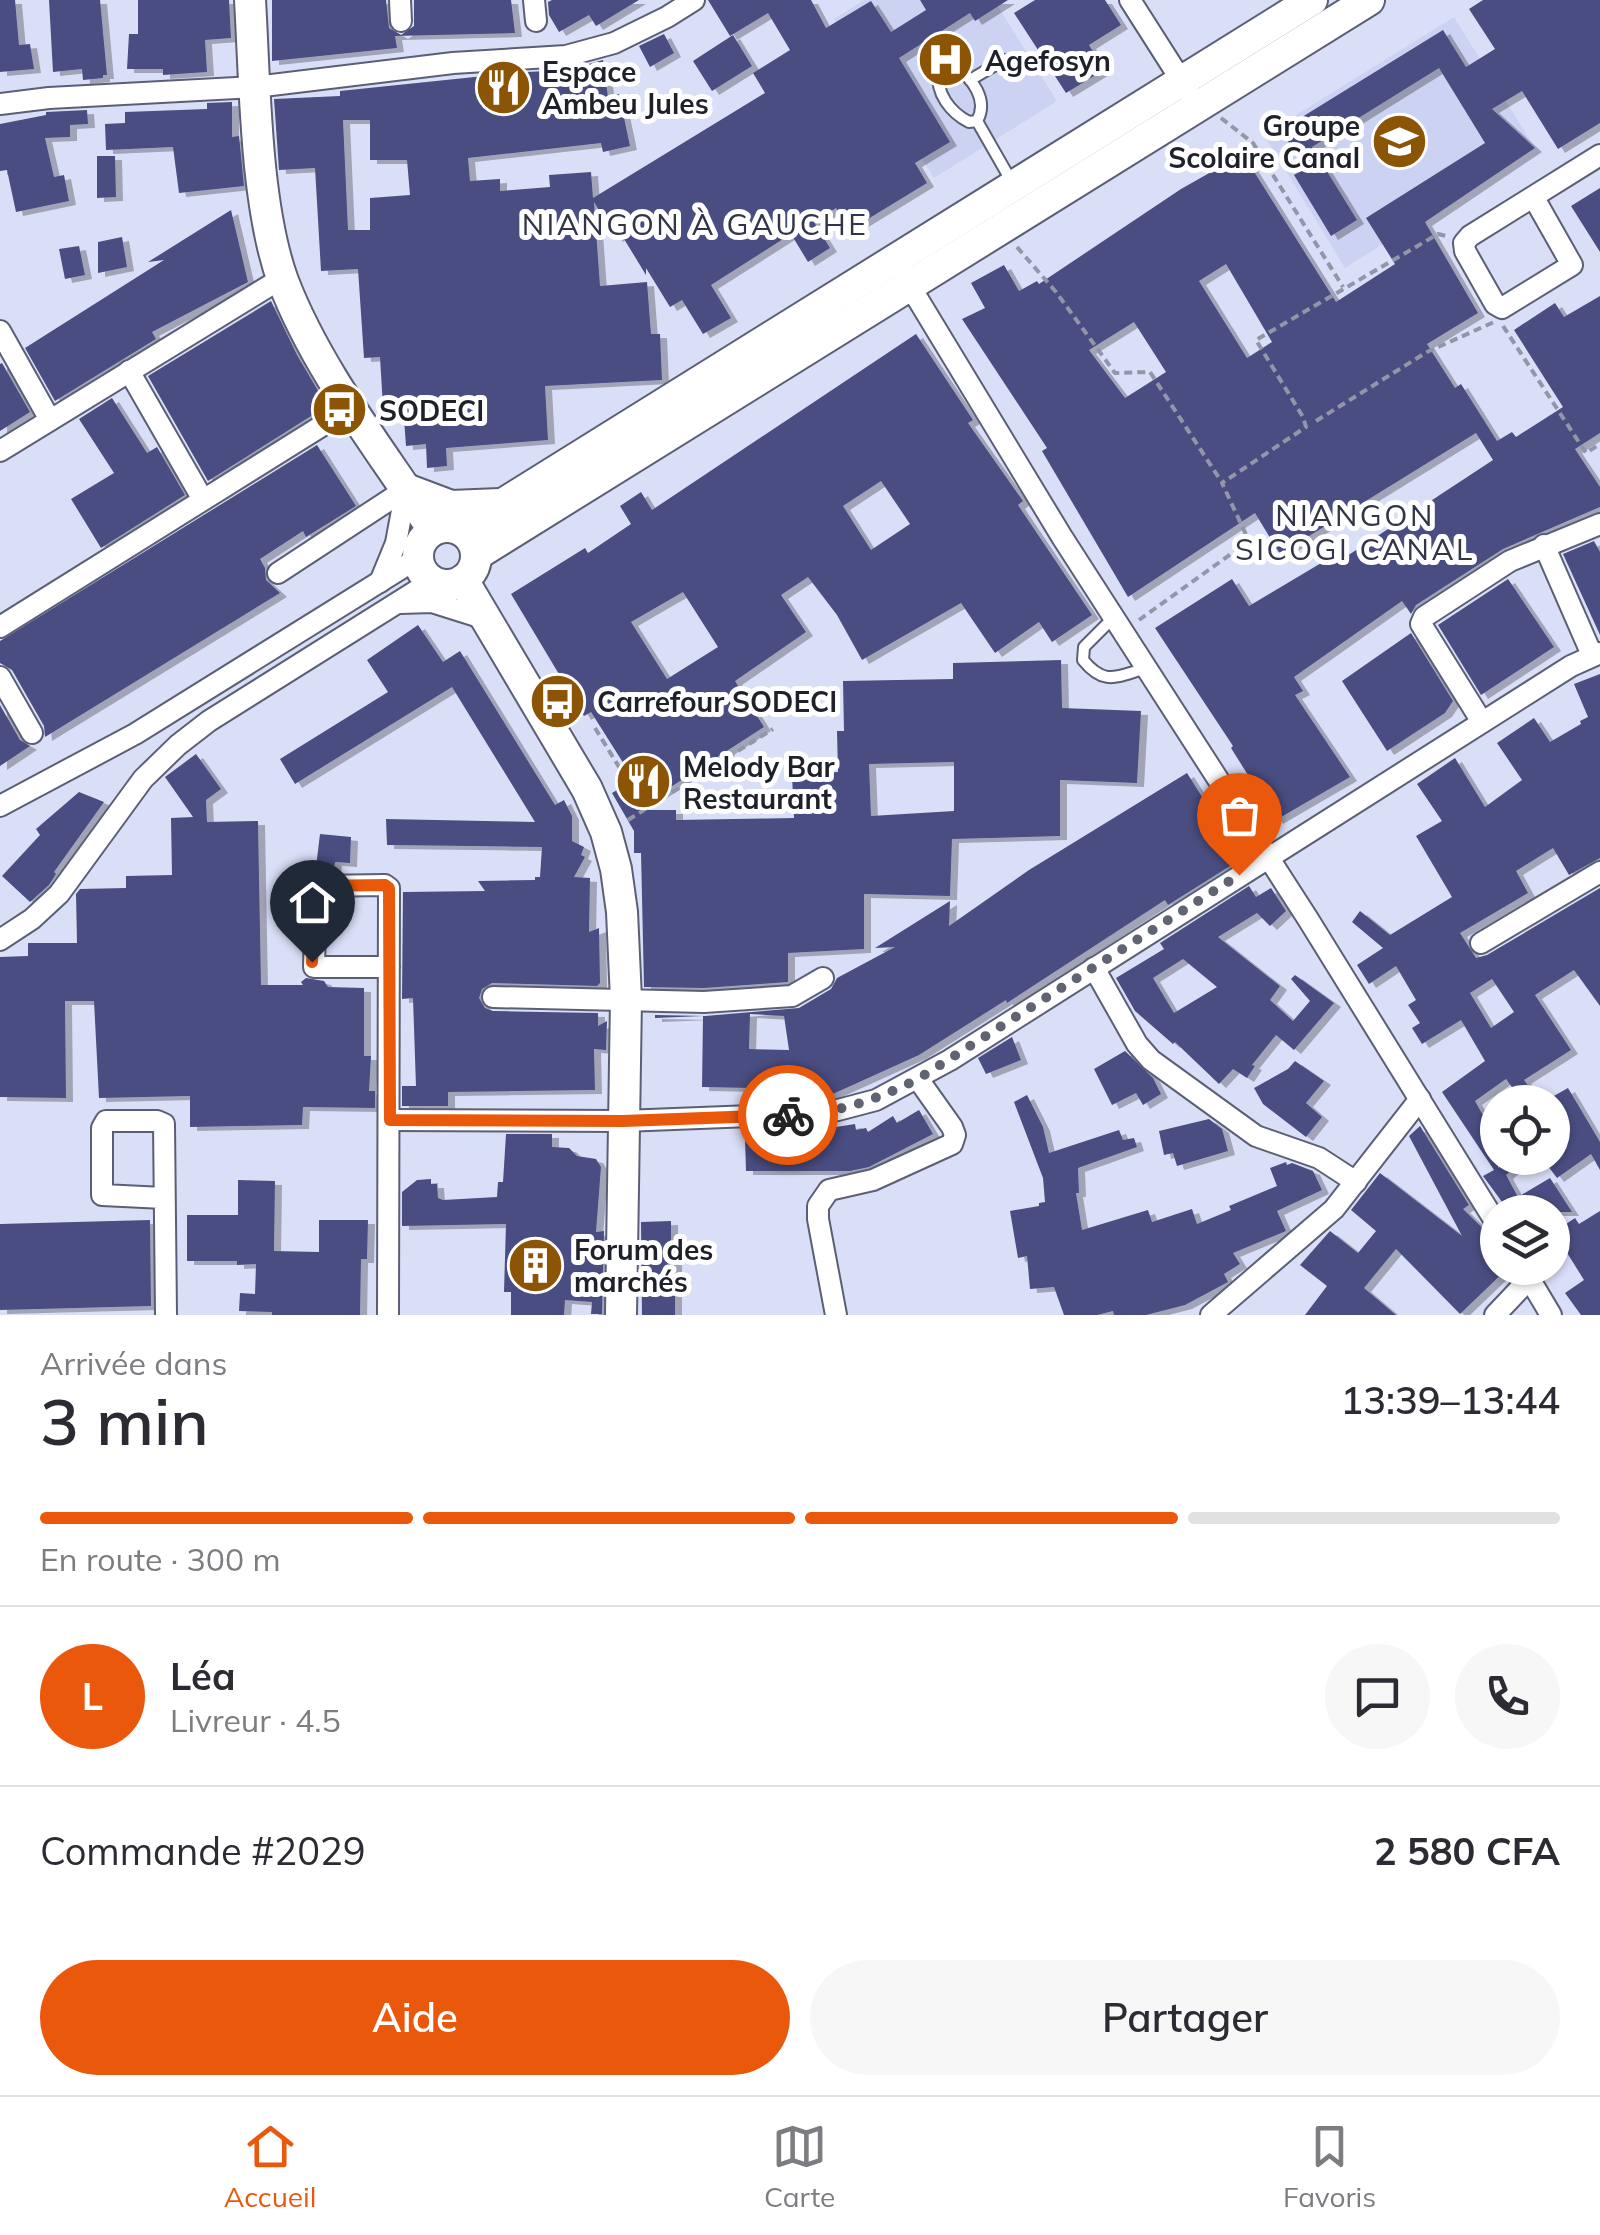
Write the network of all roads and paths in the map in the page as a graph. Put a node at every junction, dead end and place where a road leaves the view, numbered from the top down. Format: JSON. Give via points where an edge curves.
{"nodes":[{"id":1,"x":250,"y":0,"type":"edge"},
{"id":2,"x":694,"y":0,"type":"edge"},
{"id":3,"x":1130,"y":0,"type":"edge"},
{"id":4,"x":1312,"y":0,"type":"edge"},
{"id":5,"x":1369,"y":0,"type":"edge"},
{"id":6,"x":1004,"y":60,"type":"dead end"},
{"id":7,"x":970,"y":80,"type":"junction"},
{"id":8,"x":255,"y":87,"type":"junction"},
{"id":9,"x":1190,"y":94,"type":"junction"},
{"id":10,"x":0,"y":104,"type":"edge"},
{"id":11,"x":976,"y":121,"type":"junction"},
{"id":12,"x":1600,"y":156,"type":"edge"},
{"id":13,"x":1022,"y":198,"type":"junction"},
{"id":14,"x":1534,"y":198,"type":"junction"},
{"id":15,"x":1000,"y":228,"type":"junction"},
{"id":16,"x":1464,"y":243,"type":"junction"},
{"id":17,"x":903,"y":274,"type":"junction"},
{"id":18,"x":282,"y":278,"type":"junction"},
{"id":19,"x":1343,"y":287,"type":"junction"},
{"id":20,"x":0,"y":331,"type":"edge"},
{"id":21,"x":129,"y":371,"type":"junction"},
{"id":22,"x":352,"y":407,"type":"junction"},
{"id":23,"x":50,"y":420,"type":"junction"},
{"id":24,"x":1316,"y":422,"type":"dead end"},
{"id":25,"x":1600,"y":444,"type":"edge"},
{"id":26,"x":0,"y":452,"type":"edge"},
{"id":27,"x":1222,"y":483,"type":"junction"},
{"id":28,"x":406,"y":489,"type":"junction"},
{"id":29,"x":202,"y":498,"type":"junction"},
{"id":30,"x":512,"y":516,"type":"junction"},
{"id":31,"x":1600,"y":524,"type":"edge"},
{"id":32,"x":1544,"y":545,"type":"junction"},
{"id":33,"x":458,"y":549,"type":"junction"},
{"id":34,"x":425,"y":570,"type":"junction"},
{"id":35,"x":278,"y":573,"type":"dead end"},
{"id":36,"x":379,"y":583,"type":"junction"},
{"id":37,"x":398,"y":603,"type":"junction"},
{"id":38,"x":490,"y":620,"type":"junction"},
{"id":39,"x":1119,"y":624,"type":"junction"},
{"id":40,"x":0,"y":626,"type":"edge"},
{"id":41,"x":1596,"y":654,"type":"edge"},
{"id":42,"x":1148,"y":668,"type":"junction"},
{"id":43,"x":0,"y":677,"type":"edge"},
{"id":44,"x":194,"y":698,"type":"junction"},
{"id":45,"x":209,"y":721,"type":"junction"},
{"id":46,"x":1482,"y":722,"type":"junction"},
{"id":47,"x":595,"y":728,"type":"dead end"},
{"id":48,"x":773,"y":729,"type":"dead end"},
{"id":49,"x":32,"y":733,"type":"dead end"},
{"id":50,"x":0,"y":806,"type":"edge"},
{"id":51,"x":645,"y":809,"type":"junction"},
{"id":52,"x":626,"y":821,"type":"dead end"},
{"id":53,"x":1268,"y":857,"type":"junction"},
{"id":54,"x":1600,"y":872,"type":"edge"},
{"id":55,"x":0,"y":940,"type":"edge"},
{"id":56,"x":1481,"y":943,"type":"dead end"},
{"id":57,"x":389,"y":967,"type":"junction"},
{"id":58,"x":1094,"y":968,"type":"junction"},
{"id":59,"x":823,"y":978,"type":"dead end"},
{"id":60,"x":492,"y":997,"type":"dead end"},
{"id":61,"x":626,"y":999,"type":"junction"},
{"id":62,"x":918,"y":1079,"type":"junction"},
{"id":63,"x":1420,"y":1100,"type":"junction"},
{"id":64,"x":390,"y":1120,"type":"junction"},
{"id":65,"x":623,"y":1121,"type":"junction"},
{"id":66,"x":1356,"y":1182,"type":"junction"},
{"id":67,"x":1480,"y":1197,"type":"edge"},
{"id":68,"x":164,"y":1198,"type":"junction"},
{"id":69,"x":1518,"y":1285,"type":"edge"},
{"id":70,"x":1534,"y":1285,"type":"edge"},
{"id":71,"x":166,"y":1315,"type":"edge"},
{"id":72,"x":388,"y":1315,"type":"edge"},
{"id":73,"x":620,"y":1315,"type":"edge"},
{"id":74,"x":836,"y":1315,"type":"edge"},
{"id":75,"x":1211,"y":1315,"type":"edge"},
{"id":76,"x":1495,"y":1315,"type":"edge"},
{"id":77,"x":1551,"y":1315,"type":"edge"}],
"edges":[{"from":1,"to":8,"type":"street"},
{"from":2,"to":8,"type":"street","via":[[614,42],[566,56],[453,62]]},
{"from":3,"to":9,"type":"street"},
{"from":4,"to":9,"type":"street"},
{"from":5,"to":9,"type":"street"},
{"from":6,"to":7,"type":"lane"},
{"from":7,"to":11,"type":"lane","via":[[983,107]]},
{"from":7,"to":11,"type":"lane","via":[[954,66],[937,79],[957,115]]},
{"from":8,"to":10,"type":"street"},
{"from":8,"to":18,"type":"street","via":[[265,197]]},
{"from":9,"to":13,"type":"street"},
{"from":9,"to":19,"type":"path","via":[[1254,144]]},
{"from":11,"to":13,"type":"lane"},
{"from":12,"to":14,"type":"street"},
{"from":13,"to":15,"type":"street"},
{"from":13,"to":17,"type":"street"},
{"from":14,"to":16,"type":"street"},
{"from":14,"to":16,"type":"street","via":[[1570,257],[1567,270],[1502,308]]},
{"from":15,"to":17,"type":"street"},
{"from":15,"to":27,"type":"path","via":[[1116,373],[1150,372]]},
{"from":16,"to":19,"type":"path","via":[[1438,234]]},
{"from":17,"to":30,"type":"street"},
{"from":17,"to":39,"type":"street"},
{"from":18,"to":21,"type":"street"},
{"from":18,"to":22,"type":"street"},
{"from":19,"to":27,"type":"path","via":[[1256,340],[1306,427]]},
{"from":20,"to":23,"type":"street"},
{"from":21,"to":23,"type":"street"},
{"from":21,"to":29,"type":"street"},
{"from":22,"to":28,"type":"street"},
{"from":22,"to":29,"type":"street"},
{"from":23,"to":26,"type":"street"},
{"from":24,"to":25,"type":"path","via":[[1427,352],[1498,320],[1586,453]]},
{"from":27,"to":39,"type":"path","via":[[1250,541]]},
{"from":28,"to":30,"type":"street","via":[[452,506]]},
{"from":28,"to":33,"type":"street"},
{"from":28,"to":35,"type":"street"},
{"from":28,"to":36,"type":"street","via":[[396,543]]},
{"from":29,"to":40,"type":"street"},
{"from":30,"to":33,"type":"street"},
{"from":30,"to":38,"type":"street","via":[[490,577]]},
{"from":31,"to":32,"type":"street"},
{"from":32,"to":41,"type":"street"},
{"from":32,"to":46,"type":"street","via":[[1483,578],[1421,624]]},
{"from":33,"to":34,"type":"street","via":[[454,584]]},
{"from":33,"to":34,"type":"street","via":[[424,537]]},
{"from":33,"to":38,"type":"street"},
{"from":34,"to":36,"type":"street"},
{"from":34,"to":37,"type":"street"},
{"from":36,"to":44,"type":"street"},
{"from":37,"to":38,"type":"street","via":[[432,602]]},
{"from":37,"to":45,"type":"street"},
{"from":38,"to":61,"type":"street","via":[[606,832],[622,912]]},
{"from":39,"to":42,"type":"street"},
{"from":39,"to":42,"type":"lane","via":[[1084,647],[1084,660],[1106,679]]},
{"from":41,"to":46,"type":"street"},
{"from":42,"to":53,"type":"street"},
{"from":43,"to":49,"type":"street"},
{"from":44,"to":45,"type":"street"},
{"from":44,"to":50,"type":"street"},
{"from":45,"to":55,"type":"street","via":[[143,779],[58,894]]},
{"from":46,"to":53,"type":"street"},
{"from":47,"to":51,"type":"path"},
{"from":48,"to":51,"type":"path"},
{"from":51,"to":52,"type":"path"},
{"from":53,"to":58,"type":"street"},
{"from":53,"to":63,"type":"street"},
{"from":54,"to":56,"type":"street"},
{"from":57,"to":57,"type":"street","via":[[389,888],[316,886],[314,967]]},
{"from":57,"to":64,"type":"street"},
{"from":58,"to":62,"type":"street"},
{"from":58,"to":66,"type":"street","via":[[1151,1060],[1256,1136],[1319,1158]]},
{"from":59,"to":61,"type":"street","via":[[792,996]]},
{"from":60,"to":61,"type":"street"},
{"from":61,"to":65,"type":"street"},
{"from":62,"to":65,"type":"street","via":[[838,1110]]},
{"from":62,"to":74,"type":"street","via":[[952,1127],[952,1144],[823,1197],[818,1218]]},
{"from":63,"to":66,"type":"street"},
{"from":63,"to":67,"type":"street"},
{"from":64,"to":65,"type":"street"},
{"from":64,"to":72,"type":"street"},
{"from":65,"to":73,"type":"street"},
{"from":66,"to":75,"type":"street","via":[[1307,1234]]},
{"from":68,"to":68,"type":"street","via":[[164,1124],[106,1122],[102,1194]]},
{"from":68,"to":71,"type":"street"},
{"from":69,"to":76,"type":"street"},
{"from":70,"to":77,"type":"street"}]}
